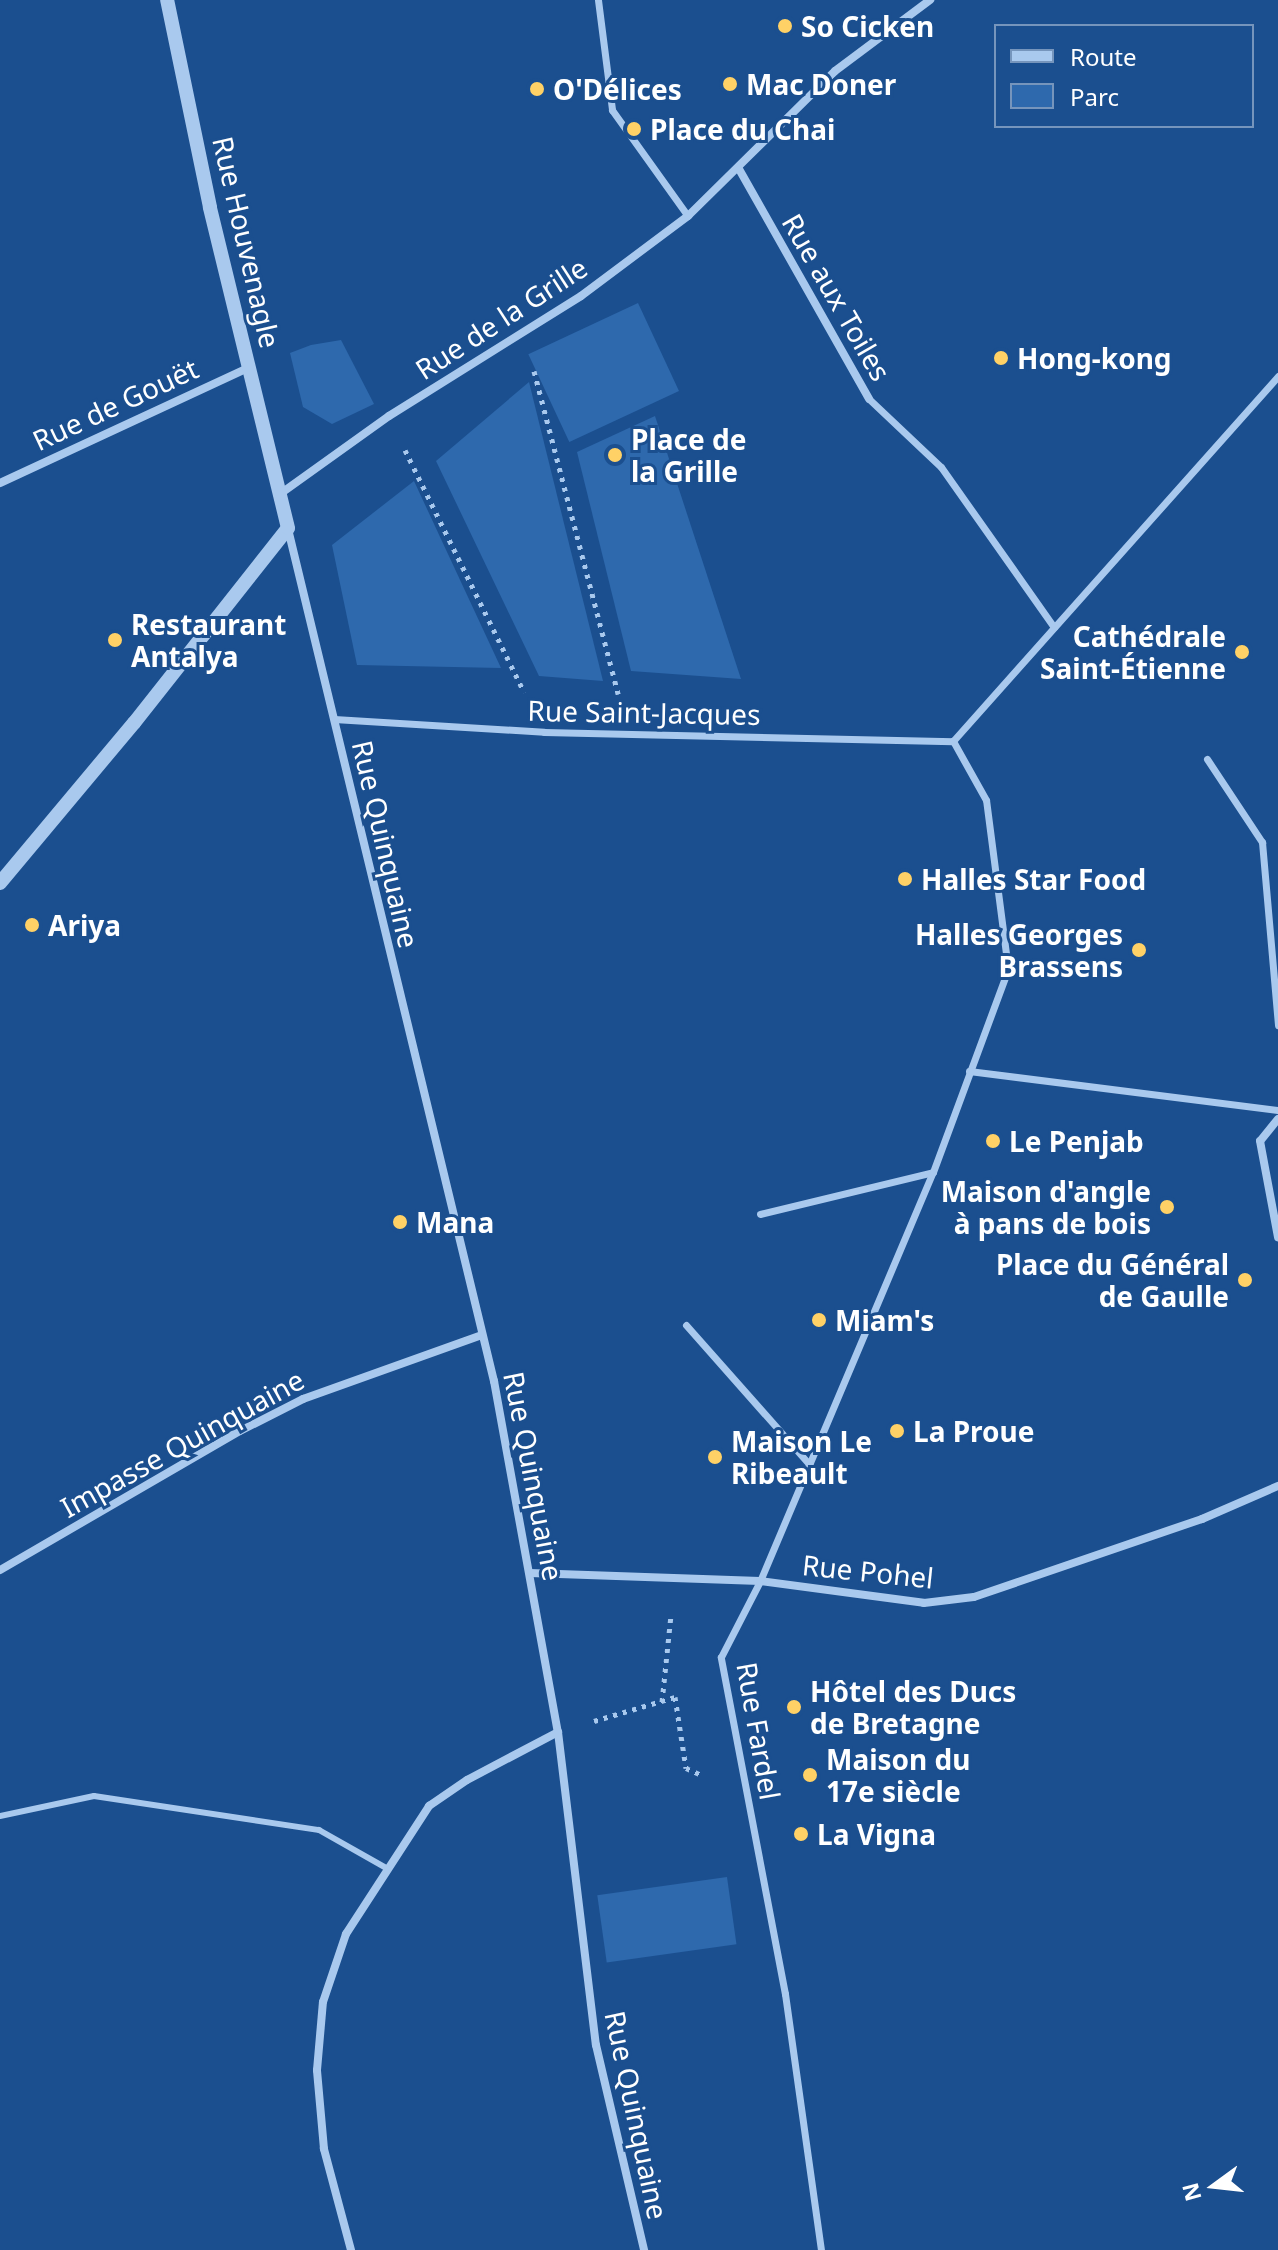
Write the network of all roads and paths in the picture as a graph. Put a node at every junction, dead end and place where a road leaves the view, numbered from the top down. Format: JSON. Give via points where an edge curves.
{"nodes":[{"id":1,"x":167,"y":0,"type":"edge"},
{"id":2,"x":598,"y":0,"type":"edge"},
{"id":3,"x":930,"y":0,"type":"edge"},
{"id":4,"x":739,"y":169,"type":"junction"},
{"id":5,"x":688,"y":216,"type":"junction"},
{"id":6,"x":523,"y":331,"type":"junction"},
{"id":7,"x":250,"y":367,"type":"junction"},
{"id":8,"x":1278,"y":376,"type":"edge"},
{"id":9,"x":869,"y":399,"type":"joint"},
{"id":10,"x":389,"y":416,"type":"junction"},
{"id":11,"x":0,"y":483,"type":"edge"},
{"id":12,"x":280,"y":494,"type":"junction"},
{"id":13,"x":288,"y":528,"type":"junction"},
{"id":14,"x":1054,"y":627,"type":"junction"},
{"id":15,"x":334,"y":719,"type":"junction"},
{"id":16,"x":544,"y":732,"type":"junction"},
{"id":17,"x":629,"y":734,"type":"junction"},
{"id":18,"x":953,"y":741,"type":"junction"},
{"id":19,"x":1207,"y":759,"type":"dead end"},
{"id":20,"x":0,"y":883,"type":"edge"},
{"id":21,"x":1278,"y":1025,"type":"edge"},
{"id":22,"x":969,"y":1071,"type":"junction"},
{"id":23,"x":1278,"y":1110,"type":"edge"},
{"id":24,"x":1278,"y":1119,"type":"edge"},
{"id":25,"x":933,"y":1172,"type":"junction"},
{"id":26,"x":760,"y":1214,"type":"dead end"},
{"id":27,"x":1278,"y":1237,"type":"edge"},
{"id":28,"x":686,"y":1325,"type":"dead end"},
{"id":29,"x":482,"y":1335,"type":"junction"},
{"id":30,"x":809,"y":1464,"type":"junction"},
{"id":31,"x":1278,"y":1486,"type":"edge"},
{"id":32,"x":0,"y":1570,"type":"edge"},
{"id":33,"x":530,"y":1573,"type":"junction"},
{"id":34,"x":675,"y":1578,"type":"junction"},
{"id":35,"x":760,"y":1581,"type":"junction"},
{"id":36,"x":662,"y":1702,"type":"junction"},
{"id":37,"x":558,"y":1732,"type":"junction"},
{"id":38,"x":748,"y":1793,"type":"junction"},
{"id":39,"x":0,"y":1816,"type":"edge"},
{"id":40,"x":388,"y":1869,"type":"junction"},
{"id":41,"x":351,"y":2250,"type":"edge"},
{"id":42,"x":644,"y":2250,"type":"edge"},
{"id":43,"x":821,"y":2250,"type":"edge"}],
"edges":[{"from":1,"to":7,"type":"street","name":"Rue Houvenagle"},
{"from":2,"to":5,"type":"street","via":[[612,110]]},
{"from":3,"to":4,"type":"street","name":"Rue de la Grille","via":[[835,71]]},
{"from":4,"to":5,"type":"street","name":"Rue de la Grille"},
{"from":4,"to":9,"type":"street","name":"Rue aux Toiles"},
{"from":5,"to":6,"type":"street","name":"Rue de la Grille","via":[[581,296]]},
{"from":6,"to":10,"type":"street","name":"Rue de la Grille"},
{"from":6,"to":17,"type":"path"},
{"from":7,"to":11,"type":"street","name":"Rue de Gouët"},
{"from":7,"to":12,"type":"street","name":"Rue Houvenagle"},
{"from":8,"to":14,"type":"street"},
{"from":9,"to":14,"type":"street","name":"Rue aux Toiles","via":[[941,467]]},
{"from":10,"to":12,"type":"street","name":"Rue de la Grille"},
{"from":10,"to":16,"type":"path"},
{"from":12,"to":13,"type":"street","name":"Rue Houvenagle"},
{"from":13,"to":15,"type":"street","name":"Rue Quinquaine"},
{"from":13,"to":20,"type":"street"},
{"from":14,"to":18,"type":"street"},
{"from":15,"to":16,"type":"street","name":"Rue Saint-Jacques"},
{"from":15,"to":29,"type":"street","name":"Rue Quinquaine"},
{"from":16,"to":17,"type":"street","name":"Rue Saint-Jacques"},
{"from":17,"to":18,"type":"street","name":"Rue Saint-Jacques"},
{"from":18,"to":22,"type":"street","name":"Rue Fardel","via":[[986,800],[1008,969]]},
{"from":19,"to":21,"type":"street","via":[[1262,842]]},
{"from":22,"to":23,"type":"street"},
{"from":22,"to":25,"type":"street","name":"Rue Fardel"},
{"from":24,"to":27,"type":"street","via":[[1260,1141]]},
{"from":25,"to":26,"type":"street"},
{"from":25,"to":30,"type":"street","name":"Rue Fardel"},
{"from":28,"to":30,"type":"street"},
{"from":29,"to":32,"type":"street","name":"Impasse Quinquaine","via":[[303,1399]]},
{"from":29,"to":33,"type":"street","name":"Rue Quinquaine"},
{"from":30,"to":35,"type":"street","name":"Rue Fardel"},
{"from":31,"to":35,"type":"street","name":"Rue Pohel","via":[[1202,1519],[974,1597],[924,1603]]},
{"from":33,"to":34,"type":"street","name":"Rue Pohel"},
{"from":33,"to":37,"type":"street","name":"Rue Quinquaine"},
{"from":34,"to":35,"type":"street","name":"Rue Pohel"},
{"from":34,"to":36,"type":"path"},
{"from":35,"to":38,"type":"street","name":"Rue Fardel","via":[[721,1657]]},
{"from":36,"to":37,"type":"path"},
{"from":36,"to":38,"type":"path","via":[[675,1697],[686,1768]]},
{"from":37,"to":40,"type":"street","via":[[429,1806]]},
{"from":37,"to":42,"type":"street","name":"Rue Quinquaine","via":[[596,2045]]},
{"from":38,"to":43,"type":"street","name":"Rue Fardel","via":[[785,1994]]},
{"from":39,"to":40,"type":"lane","via":[[94,1796],[319,1830]]},
{"from":40,"to":41,"type":"street","via":[[346,1934],[323,2002],[317,2070],[324,2149]]}]}
